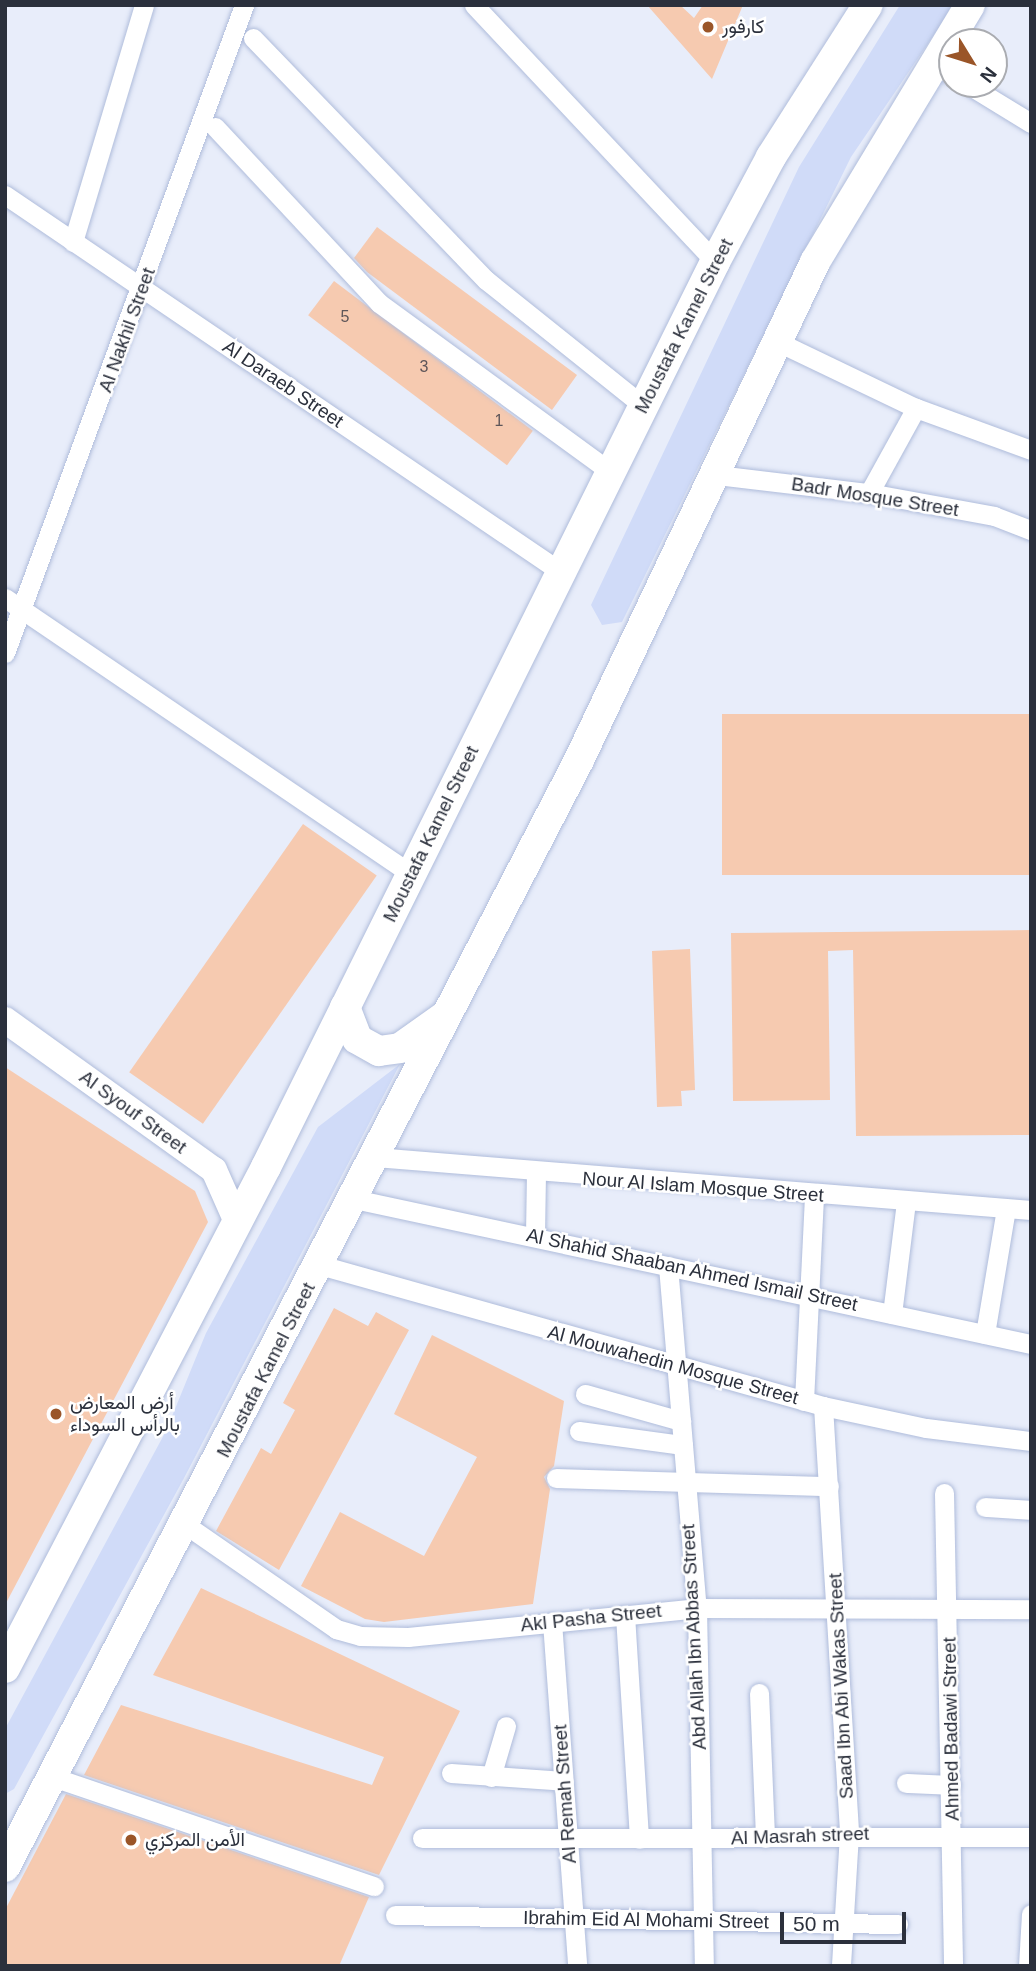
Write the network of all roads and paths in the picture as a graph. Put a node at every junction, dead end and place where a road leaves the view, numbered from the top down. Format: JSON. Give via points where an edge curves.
{"nodes":[{"id":1,"x":144,"y":5,"type":"edge"},
{"id":2,"x":244,"y":5,"type":"edge"},
{"id":3,"x":474,"y":5,"type":"edge"},
{"id":4,"x":840,"y":5,"type":"edge"},
{"id":5,"x":868,"y":5,"type":"edge"},
{"id":6,"x":970,"y":5,"type":"edge"},
{"id":7,"x":960,"y":28,"type":"edge"},
{"id":8,"x":253,"y":38,"type":"dead end"},
{"id":9,"x":837,"y":54,"type":"junction"},
{"id":10,"x":938,"y":76,"type":"edge"},
{"id":11,"x":990,"y":98,"type":"edge"},
{"id":12,"x":1031,"y":123,"type":"edge"},
{"id":13,"x":215,"y":127,"type":"dead end"},
{"id":14,"x":5,"y":195,"type":"edge"},
{"id":15,"x":73,"y":242,"type":"junction"},
{"id":16,"x":715,"y":262,"type":"junction"},
{"id":17,"x":143,"y":289,"type":"junction"},
{"id":18,"x":778,"y":342,"type":"junction"},
{"id":19,"x":643,"y":406,"type":"junction"},
{"id":20,"x":916,"y":408,"type":"junction"},
{"id":21,"x":1031,"y":450,"type":"edge"},
{"id":22,"x":611,"y":472,"type":"junction"},
{"id":23,"x":716,"y":475,"type":"junction"},
{"id":24,"x":869,"y":493,"type":"junction"},
{"id":25,"x":1031,"y":530,"type":"edge"},
{"id":26,"x":561,"y":572,"type":"junction"},
{"id":27,"x":5,"y":598,"type":"edge"},
{"id":28,"x":22,"y":610,"type":"junction"},
{"id":29,"x":5,"y":653,"type":"edge"},
{"id":30,"x":411,"y":874,"type":"junction"},
{"id":31,"x":345,"y":1007,"type":"junction"},
{"id":32,"x":449,"y":1013,"type":"junction"},
{"id":33,"x":5,"y":1020,"type":"edge"},
{"id":34,"x":375,"y":1157,"type":"junction"},
{"id":35,"x":536,"y":1174,"type":"junction"},
{"id":36,"x":814,"y":1195,"type":"junction"},
{"id":37,"x":354,"y":1199,"type":"junction"},
{"id":38,"x":906,"y":1202,"type":"junction"},
{"id":39,"x":1006,"y":1209,"type":"junction"},
{"id":40,"x":1031,"y":1210,"type":"edge"},
{"id":41,"x":237,"y":1222,"type":"junction"},
{"id":42,"x":535,"y":1236,"type":"junction"},
{"id":43,"x":320,"y":1265,"type":"junction"},
{"id":44,"x":668,"y":1266,"type":"junction"},
{"id":45,"x":809,"y":1296,"type":"junction"},
{"id":46,"x":892,"y":1314,"type":"junction"},
{"id":47,"x":985,"y":1334,"type":"junction"},
{"id":48,"x":1031,"y":1344,"type":"edge"},
{"id":49,"x":677,"y":1369,"type":"junction"},
{"id":50,"x":585,"y":1394,"type":"dead end"},
{"id":51,"x":813,"y":1404,"type":"junction"},
{"id":52,"x":681,"y":1421,"type":"junction"},
{"id":53,"x":579,"y":1431,"type":"dead end"},
{"id":54,"x":1031,"y":1441,"type":"edge"},
{"id":55,"x":683,"y":1445,"type":"junction"},
{"id":56,"x":556,"y":1478,"type":"dead end"},
{"id":57,"x":686,"y":1482,"type":"junction"},
{"id":58,"x":829,"y":1486,"type":"junction"},
{"id":59,"x":944,"y":1493,"type":"dead end"},
{"id":60,"x":985,"y":1507,"type":"dead end"},
{"id":61,"x":1031,"y":1510,"type":"edge"},
{"id":62,"x":186,"y":1525,"type":"junction"},
{"id":63,"x":838,"y":1605,"type":"junction"},
{"id":64,"x":949,"y":1607,"type":"junction"},
{"id":65,"x":697,"y":1608,"type":"junction"},
{"id":66,"x":1031,"y":1609,"type":"edge"},
{"id":67,"x":625,"y":1615,"type":"junction"},
{"id":68,"x":552,"y":1622,"type":"junction"},
{"id":69,"x":5,"y":1668,"type":"edge"},
{"id":70,"x":759,"y":1693,"type":"dead end"},
{"id":71,"x":506,"y":1726,"type":"dead end"},
{"id":72,"x":451,"y":1773,"type":"dead end"},
{"id":73,"x":53,"y":1777,"type":"junction"},
{"id":74,"x":491,"y":1777,"type":"junction"},
{"id":75,"x":564,"y":1781,"type":"junction"},
{"id":76,"x":906,"y":1783,"type":"dead end"},
{"id":77,"x":951,"y":1785,"type":"junction"},
{"id":78,"x":39,"y":1803,"type":"junction"},
{"id":79,"x":5,"y":1815,"type":"edge"},
{"id":80,"x":849,"y":1834,"type":"junction"},
{"id":81,"x":952,"y":1835,"type":"junction"},
{"id":82,"x":1031,"y":1837,"type":"edge"},
{"id":83,"x":422,"y":1838,"type":"dead end"},
{"id":84,"x":765,"y":1838,"type":"junction"},
{"id":85,"x":639,"y":1839,"type":"junction"},
{"id":86,"x":701,"y":1839,"type":"junction"},
{"id":87,"x":568,"y":1840,"type":"junction"},
{"id":88,"x":5,"y":1867,"type":"edge"},
{"id":89,"x":374,"y":1886,"type":"dead end"},
{"id":90,"x":1031,"y":1914,"type":"edge"},
{"id":91,"x":395,"y":1915,"type":"dead end"},
{"id":92,"x":574,"y":1920,"type":"junction"},
{"id":93,"x":704,"y":1920,"type":"junction"},
{"id":94,"x":846,"y":1923,"type":"junction"},
{"id":95,"x":898,"y":1924,"type":"dead end"},
{"id":96,"x":577,"y":1966,"type":"edge"},
{"id":97,"x":704,"y":1966,"type":"edge"},
{"id":98,"x":841,"y":1966,"type":"edge"},
{"id":99,"x":953,"y":1966,"type":"edge"},
{"id":100,"x":1028,"y":1966,"type":"edge"}],
"edges":[{"from":1,"to":15,"type":"street"},
{"from":2,"to":17,"type":"street","name":"Al Nakhil Street"},
{"from":3,"to":16,"type":"street"},
{"from":4,"to":9,"type":"main road"},
{"from":5,"to":9,"type":"main road","name":"Moustafa Kamel Street"},
{"from":6,"to":7,"type":"main road","name":"Moustafa Kamel Street"},
{"from":8,"to":19,"type":"street","via":[[486,281]]},
{"from":9,"to":16,"type":"main road","name":"Moustafa Kamel Street","via":[[771,157]]},
{"from":10,"to":18,"type":"main road","name":"Moustafa Kamel Street","via":[[821,250]]},
{"from":11,"to":12,"type":"street"},
{"from":13,"to":22,"type":"street","via":[[379,303]]},
{"from":14,"to":15,"type":"street","name":"Al Daraeb Street"},
{"from":15,"to":17,"type":"street","name":"Al Daraeb Street"},
{"from":16,"to":19,"type":"main road","name":"Moustafa Kamel Street"},
{"from":17,"to":26,"type":"street","name":"Al Daraeb Street"},
{"from":17,"to":28,"type":"street","name":"Al Nakhil Street"},
{"from":18,"to":20,"type":"street"},
{"from":18,"to":23,"type":"main road","name":"Moustafa Kamel Street"},
{"from":19,"to":22,"type":"main road","name":"Moustafa Kamel Street"},
{"from":20,"to":21,"type":"street"},
{"from":20,"to":24,"type":"street"},
{"from":22,"to":26,"type":"main road","name":"Moustafa Kamel Street"},
{"from":23,"to":24,"type":"street","name":"Badr Mosque Street"},
{"from":23,"to":32,"type":"main road","name":"Moustafa Kamel Street"},
{"from":24,"to":25,"type":"street","name":"Badr Mosque Street","via":[[994,516]]},
{"from":26,"to":30,"type":"main road","name":"Moustafa Kamel Street"},
{"from":27,"to":28,"type":"street"},
{"from":28,"to":29,"type":"street","name":"Al Nakhil Street"},
{"from":28,"to":30,"type":"street"},
{"from":30,"to":31,"type":"main road","name":"Moustafa Kamel Street"},
{"from":31,"to":32,"type":"main road","via":[[357,1039],[379,1051],[400,1048]]},
{"from":31,"to":41,"type":"main road","name":"Moustafa Kamel Street"},
{"from":32,"to":34,"type":"main road","name":"Moustafa Kamel Street"},
{"from":33,"to":41,"type":"main road","name":"Al Syouf Street","via":[[214,1170]]},
{"from":34,"to":35,"type":"street","name":"Nour Al Islam Mosque Street"},
{"from":34,"to":37,"type":"main road","name":"Moustafa Kamel Street"},
{"from":35,"to":36,"type":"street","name":"Nour Al Islam Mosque Street"},
{"from":35,"to":42,"type":"street"},
{"from":36,"to":38,"type":"street","name":"Nour Al Islam Mosque Street"},
{"from":36,"to":45,"type":"street","name":"Saad Ibn Abi Wakas Street"},
{"from":37,"to":42,"type":"street","name":"Al Shahid Shaaban Ahmed Ismail Street"},
{"from":37,"to":43,"type":"main road","name":"Moustafa Kamel Street"},
{"from":38,"to":39,"type":"street","name":"Nour Al Islam Mosque Street"},
{"from":38,"to":46,"type":"street"},
{"from":39,"to":40,"type":"street","name":"Nour Al Islam Mosque Street"},
{"from":39,"to":47,"type":"street"},
{"from":41,"to":69,"type":"main road","name":"Moustafa Kamel Street"},
{"from":42,"to":44,"type":"street","name":"Al Shahid Shaaban Ahmed Ismail Street"},
{"from":43,"to":49,"type":"street","name":"Al Mouwahedin Mosque Street"},
{"from":43,"to":62,"type":"main road","name":"Moustafa Kamel Street"},
{"from":44,"to":45,"type":"street","name":"Al Shahid Shaaban Ahmed Ismail Street"},
{"from":44,"to":49,"type":"street","name":"Abd Allah Ibn Abbas Street"},
{"from":45,"to":46,"type":"street","name":"Al Shahid Shaaban Ahmed Ismail Street"},
{"from":45,"to":51,"type":"street","name":"Saad Ibn Abi Wakas Street"},
{"from":46,"to":47,"type":"street","name":"Al Shahid Shaaban Ahmed Ismail Street"},
{"from":47,"to":48,"type":"street","name":"Al Shahid Shaaban Ahmed Ismail Street"},
{"from":49,"to":51,"type":"street","name":"Al Mouwahedin Mosque Street"},
{"from":49,"to":52,"type":"street","name":"Abd Allah Ibn Abbas Street"},
{"from":50,"to":52,"type":"street"},
{"from":51,"to":54,"type":"street","name":"Al Mouwahedin Mosque Street","via":[[926,1428]]},
{"from":51,"to":58,"type":"street","name":"Saad Ibn Abi Wakas Street"},
{"from":52,"to":55,"type":"street","name":"Abd Allah Ibn Abbas Street"},
{"from":53,"to":55,"type":"street"},
{"from":55,"to":57,"type":"street","name":"Abd Allah Ibn Abbas Street"},
{"from":56,"to":57,"type":"street"},
{"from":57,"to":58,"type":"street"},
{"from":57,"to":65,"type":"street","name":"Abd Allah Ibn Abbas Street"},
{"from":58,"to":63,"type":"street","name":"Saad Ibn Abi Wakas Street"},
{"from":59,"to":64,"type":"street","name":"Ahmed Badawi Street"},
{"from":60,"to":61,"type":"street"},
{"from":62,"to":68,"type":"street","name":"Akl Pasha Street","via":[[336,1629],[360,1636],[408,1637]]},
{"from":62,"to":73,"type":"main road","name":"Moustafa Kamel Street"},
{"from":63,"to":64,"type":"street","name":"Akl Pasha Street"},
{"from":63,"to":65,"type":"street","name":"Akl Pasha Street"},
{"from":63,"to":80,"type":"street","name":"Saad Ibn Abi Wakas Street"},
{"from":64,"to":66,"type":"street","name":"Akl Pasha Street"},
{"from":64,"to":77,"type":"street","name":"Ahmed Badawi Street"},
{"from":65,"to":67,"type":"street","name":"Akl Pasha Street"},
{"from":65,"to":86,"type":"street","name":"Abd Allah Ibn Abbas Street"},
{"from":67,"to":68,"type":"street","name":"Akl Pasha Street"},
{"from":67,"to":85,"type":"street"},
{"from":68,"to":75,"type":"street","name":"Al Remah Street"},
{"from":70,"to":84,"type":"street"},
{"from":71,"to":74,"type":"street"},
{"from":72,"to":74,"type":"street"},
{"from":73,"to":78,"type":"main road","name":"Moustafa Kamel Street"},
{"from":73,"to":89,"type":"street"},
{"from":74,"to":75,"type":"street"},
{"from":75,"to":87,"type":"street","name":"Al Remah Street"},
{"from":76,"to":77,"type":"street"},
{"from":77,"to":81,"type":"street","name":"Ahmed Badawi Street"},
{"from":78,"to":79,"type":"main road"},
{"from":78,"to":88,"type":"main road","name":"Moustafa Kamel Street"},
{"from":80,"to":81,"type":"street","name":"Al Masrah street"},
{"from":80,"to":84,"type":"street","name":"Al Masrah street"},
{"from":80,"to":94,"type":"street","name":"Saad Ibn Abi Wakas Street"},
{"from":81,"to":82,"type":"street","name":"Al Masrah street"},
{"from":81,"to":99,"type":"street","name":"Ahmed Badawi Street"},
{"from":83,"to":87,"type":"street","name":"Al Masrah street"},
{"from":84,"to":86,"type":"street","name":"Al Masrah street"},
{"from":85,"to":86,"type":"street","name":"Al Masrah street"},
{"from":85,"to":87,"type":"street","name":"Al Masrah street"},
{"from":86,"to":93,"type":"street","name":"Abd Allah Ibn Abbas Street"},
{"from":87,"to":92,"type":"street","name":"Al Remah Street"},
{"from":90,"to":100,"type":"street"},
{"from":91,"to":92,"type":"street","name":"Ibrahim Eid Al Mohami Street"},
{"from":92,"to":93,"type":"street","name":"Ibrahim Eid Al Mohami Street"},
{"from":92,"to":96,"type":"street","name":"Al Remah Street"},
{"from":93,"to":94,"type":"street","name":"Ibrahim Eid Al Mohami Street"},
{"from":93,"to":97,"type":"street","name":"Abd Allah Ibn Abbas Street"},
{"from":94,"to":95,"type":"street","name":"Ibrahim Eid Al Mohami Street"},
{"from":94,"to":98,"type":"street","name":"Saad Ibn Abi Wakas Street"}]}
